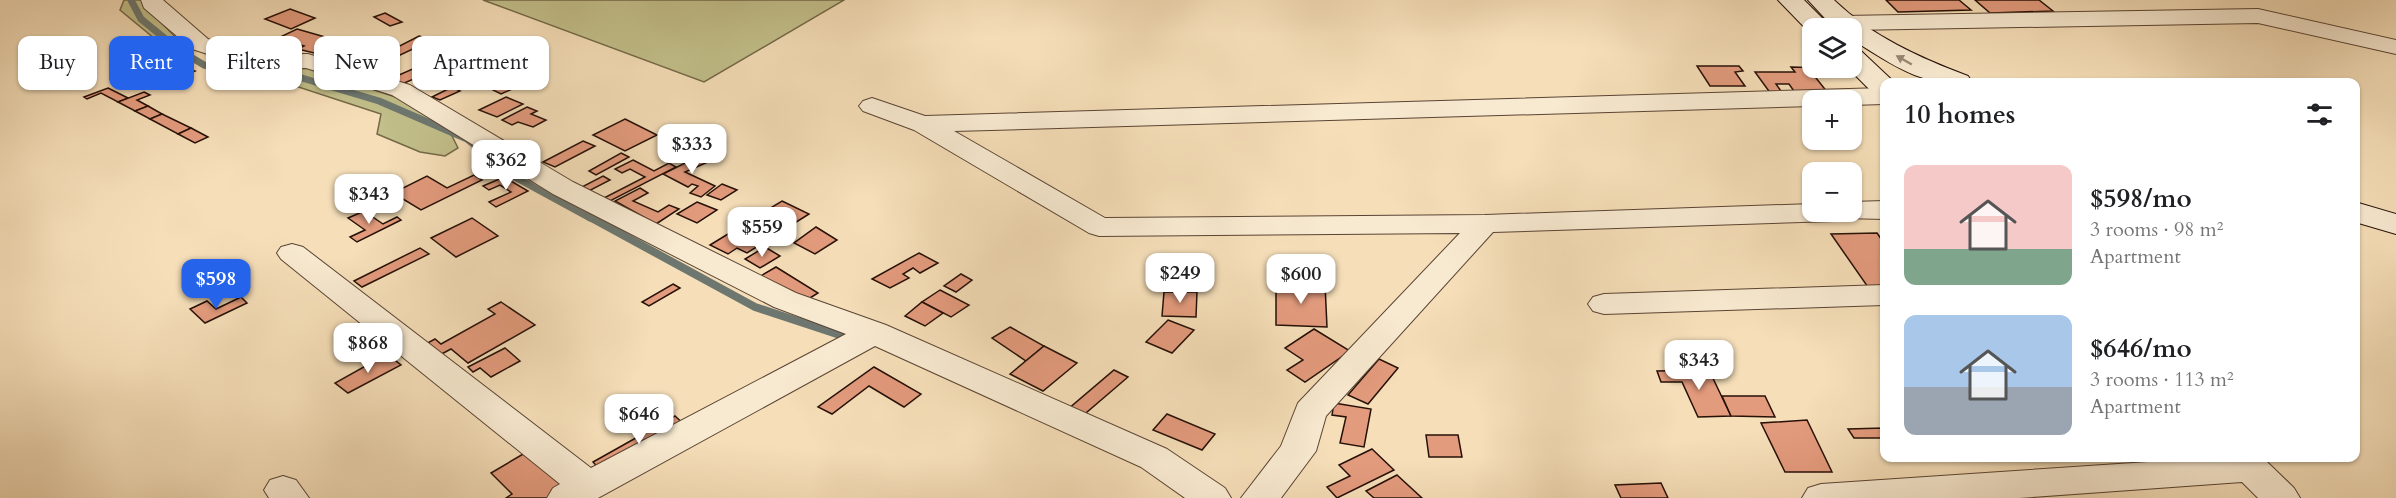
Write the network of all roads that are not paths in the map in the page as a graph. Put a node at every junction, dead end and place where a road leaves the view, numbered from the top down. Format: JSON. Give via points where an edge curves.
{"nodes":[{"id":1,"x":152,"y":0,"type":"edge"},
{"id":2,"x":1790,"y":0,"type":"edge"},
{"id":3,"x":1820,"y":0,"type":"edge"},
{"id":4,"x":1818,"y":18,"type":"edge"},
{"id":5,"x":1828,"y":18,"type":"edge"},
{"id":6,"x":1862,"y":25,"type":"edge"},
{"id":7,"x":1862,"y":41,"type":"edge"},
{"id":8,"x":2396,"y":47,"type":"edge"},
{"id":9,"x":1862,"y":67,"type":"edge"},
{"id":10,"x":1948,"y":78,"type":"edge"},
{"id":11,"x":1880,"y":84,"type":"edge"},
{"id":12,"x":1880,"y":96,"type":"edge"},
{"id":13,"x":872,"y":106,"type":"dead end"},
{"id":14,"x":923,"y":124,"type":"junction"},
{"id":15,"x":2360,"y":195,"type":"edge"},
{"id":16,"x":2396,"y":205,"type":"edge"},
{"id":17,"x":1880,"y":210,"type":"edge"},
{"id":18,"x":1862,"y":211,"type":"edge"},
{"id":19,"x":1802,"y":213,"type":"edge"},
{"id":20,"x":2360,"y":214,"type":"edge"},
{"id":21,"x":1485,"y":224,"type":"junction"},
{"id":22,"x":2396,"y":224,"type":"edge"},
{"id":23,"x":292,"y":253,"type":"dead end"},
{"id":24,"x":1880,"y":296,"type":"edge"},
{"id":25,"x":1605,"y":304,"type":"dead end"},
{"id":26,"x":874,"y":333,"type":"junction"},
{"id":27,"x":2246,"y":463,"type":"edge"},
{"id":28,"x":577,"y":492,"type":"edge"},
{"id":29,"x":1212,"y":498,"type":"edge"},
{"id":30,"x":1260,"y":498,"type":"edge"},
{"id":31,"x":1821,"y":498,"type":"edge"},
{"id":32,"x":2281,"y":498,"type":"edge"}],
"edges":[{"from":1,"to":26,"type":"street","via":[[200,44],[254,62],[308,61],[401,90],[563,188],[784,300]]},
{"from":2,"to":4,"type":"main road"},
{"from":3,"to":5,"type":"main road"},
{"from":6,"to":8,"type":"street","via":[[2258,16]]},
{"from":10,"to":7,"type":"main road","one_way":true},
{"from":9,"to":11,"type":"main road"},
{"from":12,"to":14,"type":"street"},
{"from":13,"to":14,"type":"street"},
{"from":14,"to":21,"type":"street","via":[[1099,227]]},
{"from":15,"to":16,"type":"main road"},
{"from":17,"to":18,"type":"street"},
{"from":19,"to":21,"type":"street"},
{"from":20,"to":22,"type":"main road"},
{"from":21,"to":30,"type":"street","via":[[1310,412],[1298,452]]},
{"from":23,"to":28,"type":"street"},
{"from":24,"to":25,"type":"street"},
{"from":26,"to":28,"type":"street"},
{"from":26,"to":29,"type":"street","via":[[1154,458]]},
{"from":27,"to":31,"type":"street"},
{"from":27,"to":32,"type":"street"}]}
